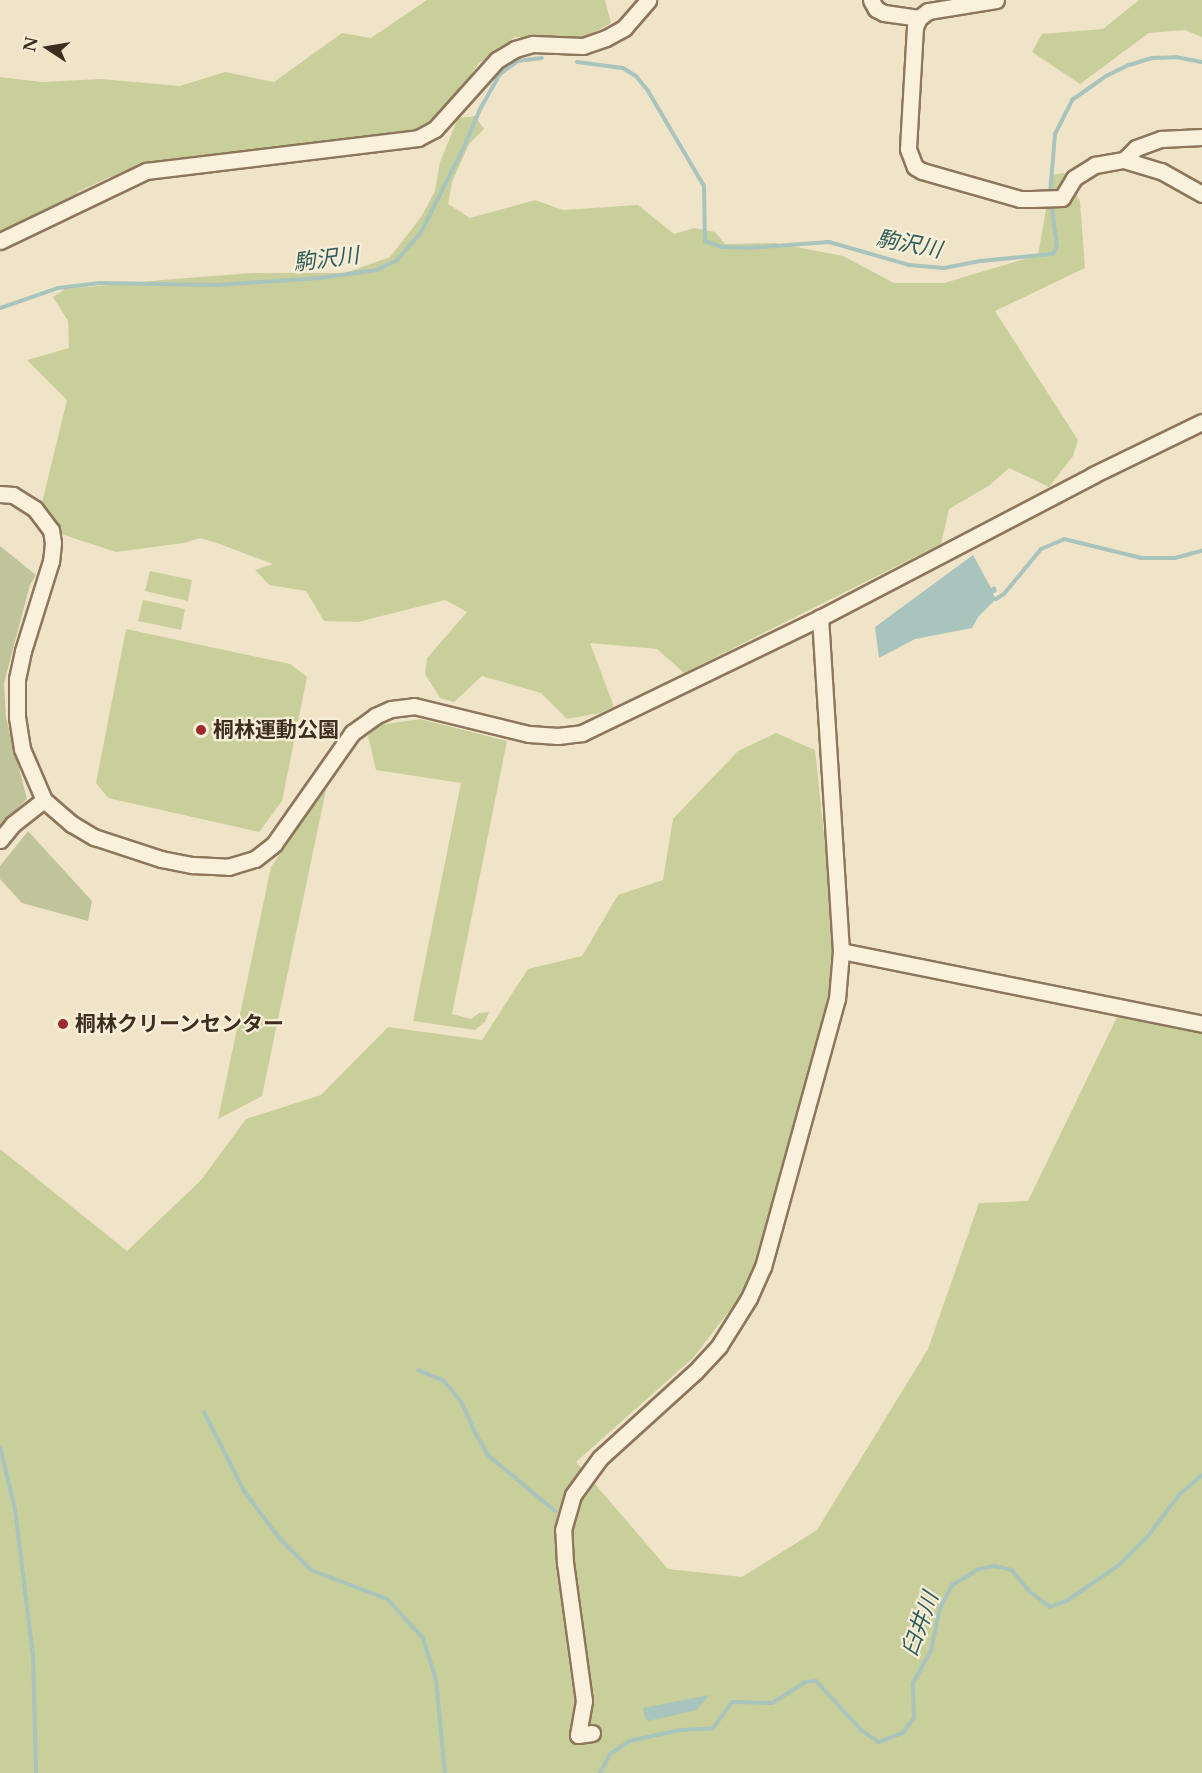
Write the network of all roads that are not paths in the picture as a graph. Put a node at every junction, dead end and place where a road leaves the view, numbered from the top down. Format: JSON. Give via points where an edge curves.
{"nodes":[{"id":1,"x":648,"y":0,"type":"edge"},
{"id":2,"x":871,"y":0,"type":"edge"},
{"id":3,"x":996,"y":0,"type":"edge"},
{"id":4,"x":919,"y":18,"type":"junction"},
{"id":5,"x":1202,"y":137,"type":"edge"},
{"id":6,"x":1124,"y":160,"type":"junction"},
{"id":7,"x":1202,"y":195,"type":"edge"},
{"id":8,"x":0,"y":241,"type":"edge"},
{"id":9,"x":1202,"y":422,"type":"edge"},
{"id":10,"x":0,"y":494,"type":"edge"},
{"id":11,"x":820,"y":618,"type":"junction"},
{"id":12,"x":44,"y":800,"type":"junction"},
{"id":13,"x":0,"y":840,"type":"edge"},
{"id":14,"x":841,"y":951,"type":"junction"},
{"id":15,"x":1202,"y":1024,"type":"edge"},
{"id":16,"x":592,"y":1733,"type":"dead end"}],
"edges":[{"from":1,"to":8,"type":"street","via":[[624,27],[606,38],[584,46],[533,44],[515,49],[497,60],[435,129],[418,138],[146,171]]},
{"from":2,"to":4,"type":"street","via":[[884,13]]},
{"from":3,"to":4,"type":"street","via":[[928,11]]},
{"from":4,"to":6,"type":"street","via":[[915,27],[908,148],[915,167],[1020,199],[1062,198],[1074,178],[1095,165]]},
{"from":5,"to":6,"type":"street","via":[[1161,139],[1136,148]]},
{"from":6,"to":7,"type":"street","via":[[1161,171]]},
{"from":9,"to":11,"type":"street"},
{"from":10,"to":12,"type":"street","via":[[13,495],[35,509],[51,530],[53,543],[17,679],[22,749]]},
{"from":11,"to":12,"type":"street","via":[[582,733],[529,734],[414,706],[391,709],[352,733],[274,844],[255,859],[235,865],[193,865],[94,837]]},
{"from":11,"to":14,"type":"street"},
{"from":12,"to":13,"type":"street","via":[[13,824]]},
{"from":14,"to":15,"type":"street"},
{"from":14,"to":16,"type":"street","via":[[837,999],[813,1094],[763,1267],[749,1298],[719,1346],[600,1458],[573,1496],[563,1530],[584,1701],[578,1735]]}]}
